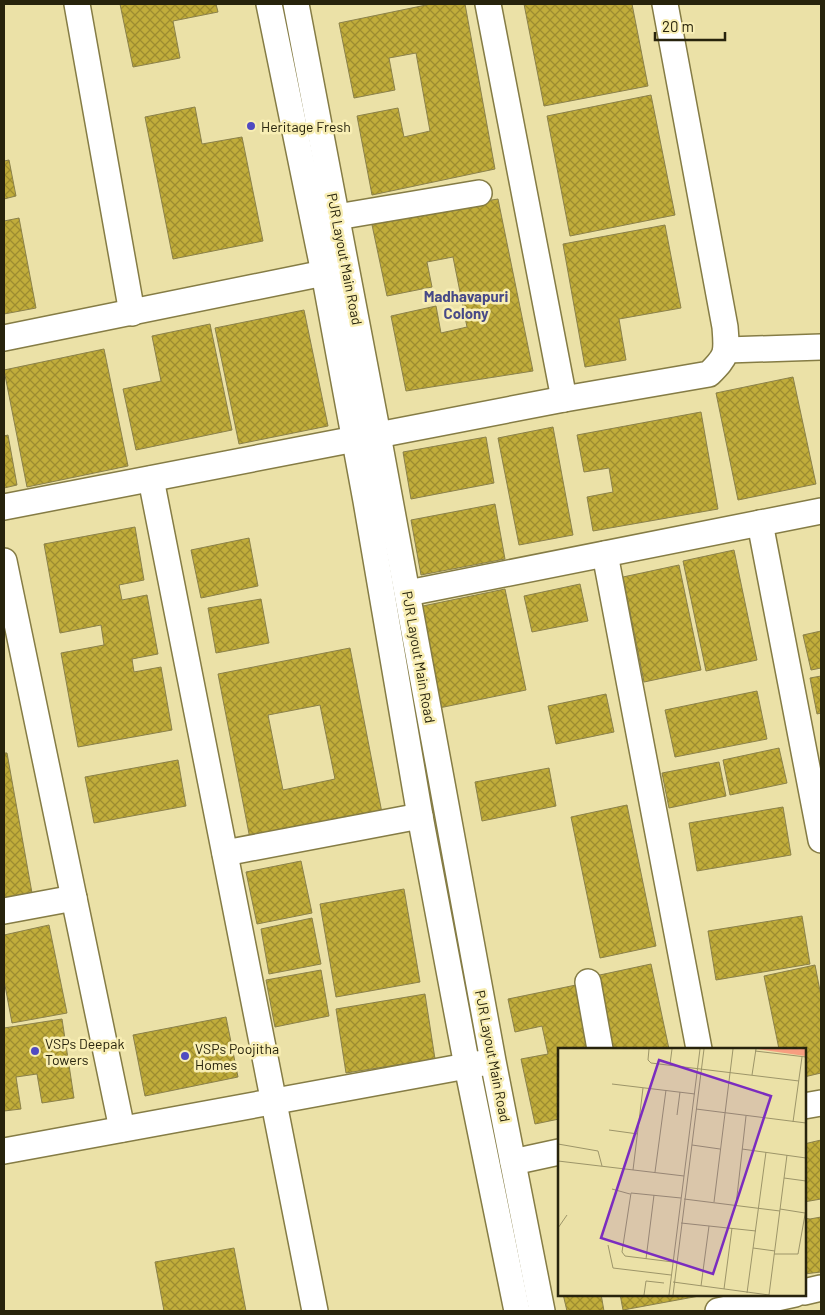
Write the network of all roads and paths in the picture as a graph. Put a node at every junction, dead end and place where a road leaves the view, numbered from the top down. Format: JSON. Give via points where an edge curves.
{"nodes":[{"id":1,"x":76,"y":4,"type":"edge"},
{"id":2,"x":269,"y":4,"type":"edge"},
{"id":3,"x":296,"y":4,"type":"edge"},
{"id":4,"x":488,"y":4,"type":"edge"},
{"id":5,"x":665,"y":4,"type":"edge"},
{"id":6,"x":479,"y":194,"type":"dead end"},
{"id":7,"x":337,"y":217,"type":"junction"},
{"id":8,"x":324,"y":273,"type":"junction"},
{"id":9,"x":132,"y":312,"type":"junction"},
{"id":10,"x":4,"y":338,"type":"edge"},
{"id":11,"x":821,"y":347,"type":"edge"},
{"id":12,"x":727,"y":350,"type":"junction"},
{"id":13,"x":564,"y":399,"type":"junction"},
{"id":14,"x":367,"y":437,"type":"junction"},
{"id":15,"x":151,"y":479,"type":"junction"},
{"id":16,"x":378,"y":499,"type":"junction"},
{"id":17,"x":4,"y":507,"type":"edge"},
{"id":18,"x":821,"y":511,"type":"edge"},
{"id":19,"x":760,"y":523,"type":"junction"},
{"id":20,"x":605,"y":554,"type":"junction"},
{"id":21,"x":4,"y":560,"type":"edge"},
{"id":22,"x":408,"y":593,"type":"junction"},
{"id":23,"x":814,"y":767,"type":"edge"},
{"id":24,"x":420,"y":816,"type":"junction"},
{"id":25,"x":821,"y":840,"type":"edge"},
{"id":26,"x":225,"y":853,"type":"junction"},
{"id":27,"x":74,"y":898,"type":"junction"},
{"id":28,"x":4,"y":911,"type":"edge"},
{"id":29,"x":588,"y":982,"type":"dead end"},
{"id":30,"x":600,"y":1048,"type":"edge"},
{"id":31,"x":699,"y":1048,"type":"edge"},
{"id":32,"x":493,"y":1061,"type":"junction"},
{"id":33,"x":467,"y":1066,"type":"junction"},
{"id":34,"x":274,"y":1101,"type":"junction"},
{"id":35,"x":821,"y":1102,"type":"edge"},
{"id":36,"x":805,"y":1106,"type":"edge"},
{"id":37,"x":122,"y":1129,"type":"junction"},
{"id":38,"x":4,"y":1151,"type":"edge"},
{"id":39,"x":558,"y":1152,"type":"edge"},
{"id":40,"x":513,"y":1162,"type":"junction"},
{"id":41,"x":821,"y":1288,"type":"edge"},
{"id":42,"x":805,"y":1292,"type":"edge"},
{"id":43,"x":791,"y":1295,"type":"edge"},
{"id":44,"x":733,"y":1310,"type":"edge"},
{"id":45,"x":315,"y":1311,"type":"edge"},
{"id":46,"x":517,"y":1311,"type":"edge"},
{"id":47,"x":542,"y":1311,"type":"edge"}],
"edges":[{"from":1,"to":9,"type":"street"},
{"from":2,"to":8,"type":"street"},
{"from":3,"to":7,"type":"street","name":"PJR Layout Main Road"},
{"from":4,"to":13,"type":"street"},
{"from":5,"to":12,"type":"street"},
{"from":6,"to":7,"type":"street"},
{"from":7,"to":14,"type":"street","name":"PJR Layout Main Road"},
{"from":8,"to":9,"type":"street"},
{"from":8,"to":14,"type":"street"},
{"from":9,"to":10,"type":"street"},
{"from":11,"to":12,"type":"street"},
{"from":12,"to":13,"type":"street","via":[[710,374]]},
{"from":13,"to":14,"type":"street"},
{"from":14,"to":15,"type":"street"},
{"from":14,"to":16,"type":"street","name":"PJR Layout Main Road"},
{"from":15,"to":17,"type":"street"},
{"from":15,"to":26,"type":"street"},
{"from":16,"to":22,"type":"street","name":"PJR Layout Main Road"},
{"from":16,"to":24,"type":"street"},
{"from":18,"to":19,"type":"street"},
{"from":19,"to":20,"type":"street"},
{"from":19,"to":23,"type":"street"},
{"from":20,"to":22,"type":"street"},
{"from":20,"to":31,"type":"street"},
{"from":21,"to":27,"type":"street"},
{"from":22,"to":32,"type":"street","name":"PJR Layout Main Road"},
{"from":23,"to":25,"type":"street"},
{"from":24,"to":26,"type":"street"},
{"from":24,"to":33,"type":"street"},
{"from":26,"to":34,"type":"street"},
{"from":27,"to":28,"type":"street"},
{"from":27,"to":37,"type":"street"},
{"from":29,"to":30,"type":"street"},
{"from":32,"to":33,"type":"street"},
{"from":32,"to":40,"type":"street","name":"PJR Layout Main Road"},
{"from":33,"to":34,"type":"street"},
{"from":33,"to":46,"type":"street"},
{"from":34,"to":37,"type":"street"},
{"from":34,"to":45,"type":"street"},
{"from":35,"to":36,"type":"street"},
{"from":37,"to":38,"type":"street"},
{"from":39,"to":40,"type":"street"},
{"from":40,"to":47,"type":"street","name":"PJR Layout Main Road"},
{"from":41,"to":42,"type":"street"},
{"from":43,"to":44,"type":"street"}]}
